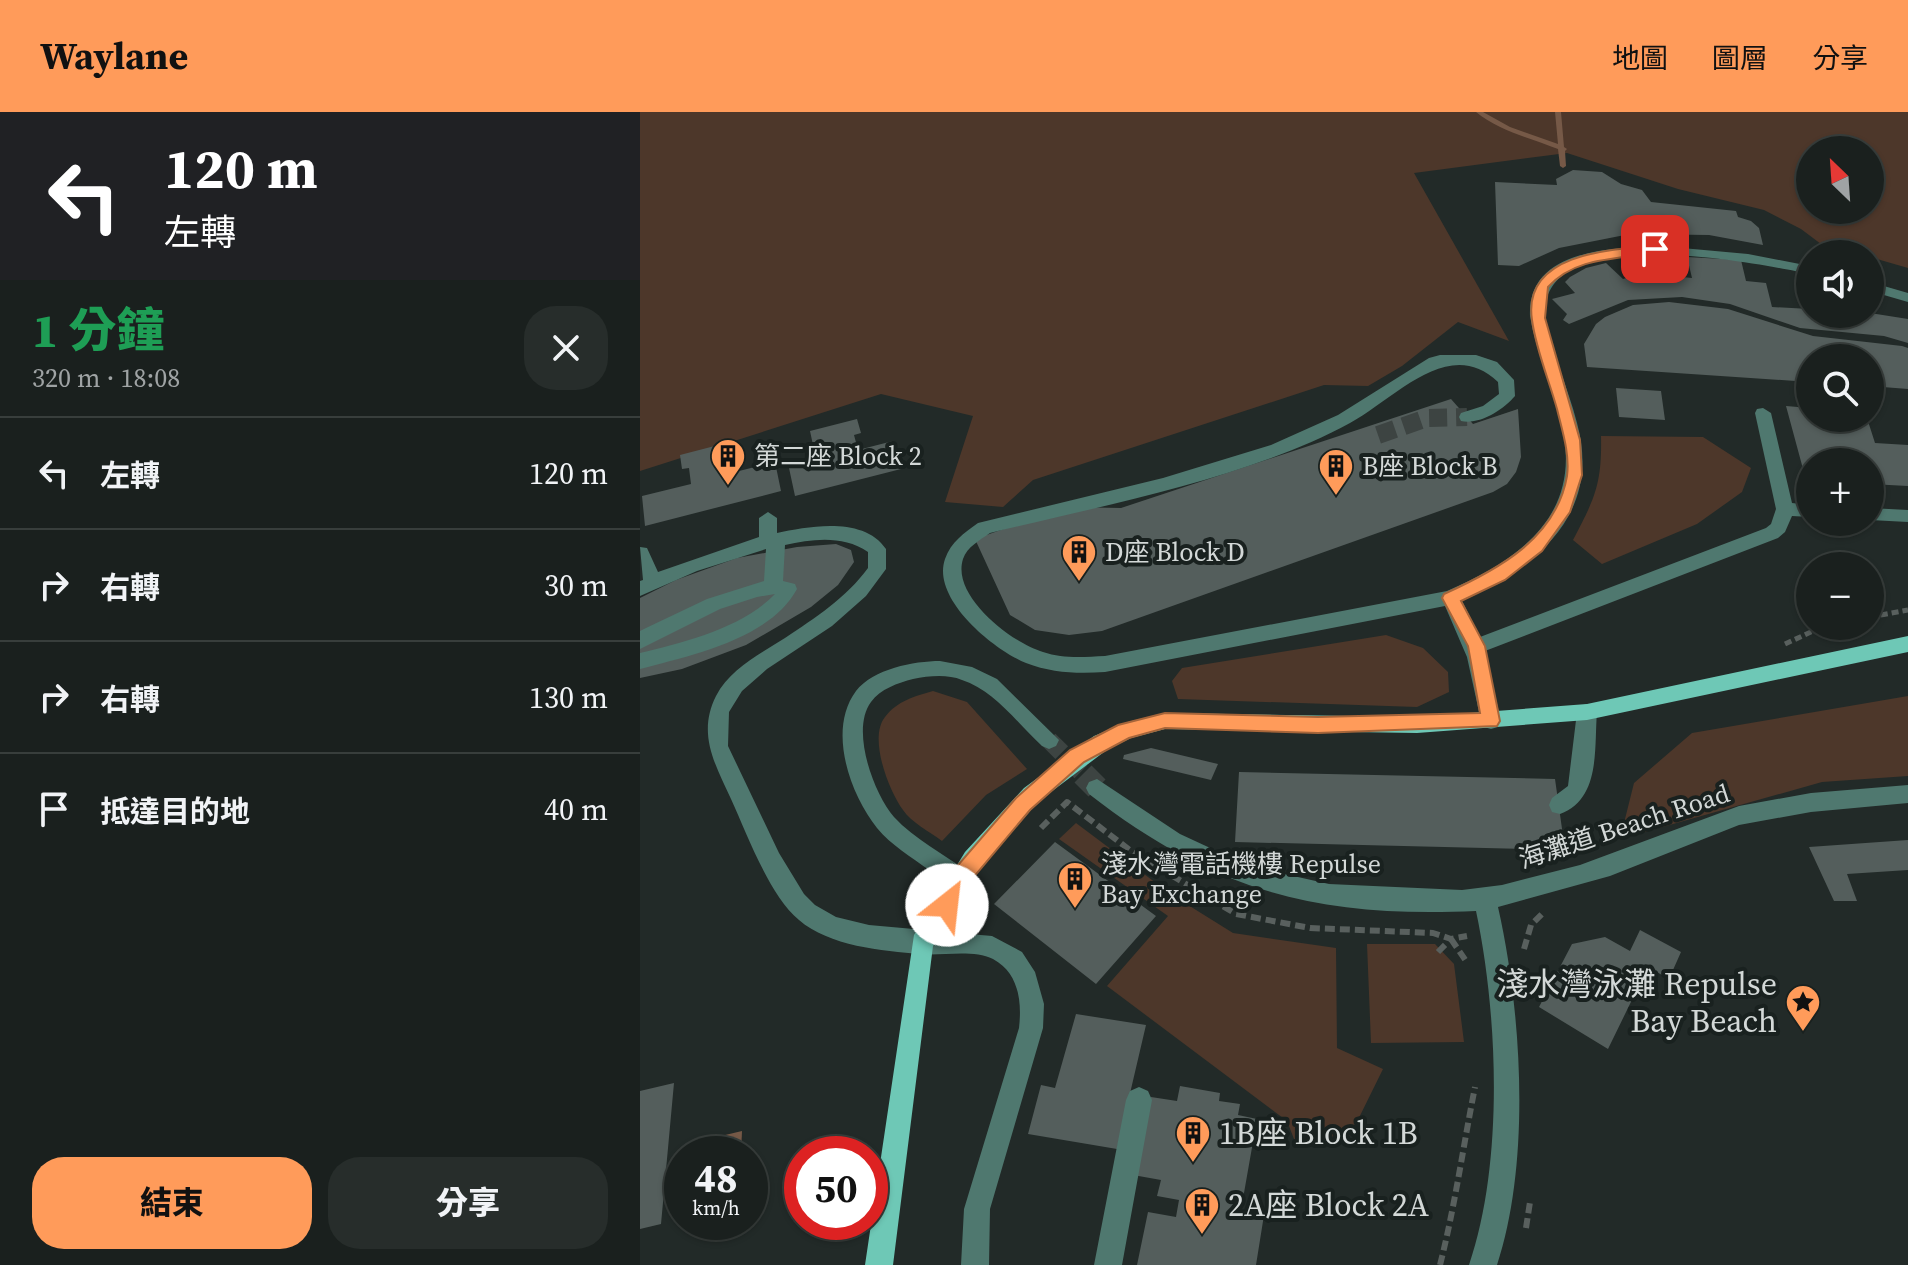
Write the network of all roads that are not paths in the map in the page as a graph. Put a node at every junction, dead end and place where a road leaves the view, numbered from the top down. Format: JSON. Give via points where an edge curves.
{"nodes":[{"id":1,"x":1796,"y":267,"type":"edge"},
{"id":2,"x":1884,"y":290,"type":"edge"},
{"id":3,"x":1908,"y":298,"type":"edge"},
{"id":4,"x":1763,"y":413,"type":"dead end"},
{"id":5,"x":1467,"y":417,"type":"tunnel mouth"},
{"id":6,"x":1785,"y":509,"type":"junction"},
{"id":7,"x":1796,"y":510,"type":"edge"},
{"id":8,"x":1884,"y":515,"type":"edge"},
{"id":9,"x":1908,"y":516,"type":"edge"},
{"id":10,"x":768,"y":518,"type":"dead end"},
{"id":11,"x":772,"y":541,"type":"junction"},
{"id":12,"x":641,"y":553,"type":"edge"},
{"id":13,"x":646,"y":586,"type":"edge"},
{"id":14,"x":773,"y":586,"type":"junction"},
{"id":15,"x":1450,"y":598,"type":"junction"},
{"id":16,"x":640,"y":641,"type":"edge"},
{"id":17,"x":1908,"y":644,"type":"edge"},
{"id":18,"x":1477,"y":646,"type":"junction"},
{"id":19,"x":640,"y":661,"type":"edge"},
{"id":20,"x":1587,"y":712,"type":"junction"},
{"id":21,"x":1491,"y":721,"type":"junction"},
{"id":22,"x":1049,"y":740,"type":"tunnel mouth"},
{"id":23,"x":1097,"y":788,"type":"tunnel mouth"},
{"id":24,"x":1908,"y":794,"type":"edge"},
{"id":25,"x":1560,"y":805,"type":"dead end"},
{"id":26,"x":960,"y":879,"type":"junction"},
{"id":27,"x":1485,"y":899,"type":"junction"},
{"id":28,"x":922,"y":943,"type":"junction"},
{"id":29,"x":1139,"y":1100,"type":"dead end"},
{"id":30,"x":879,"y":1265,"type":"edge"},
{"id":31,"x":975,"y":1265,"type":"edge"},
{"id":32,"x":1108,"y":1265,"type":"edge"},
{"id":33,"x":1483,"y":1265,"type":"edge"}],
"edges":[{"from":1,"to":15,"type":"street","via":[[1655,249],[1592,258],[1552,275],[1542,286],[1538,318],[1573,440],[1570,494],[1551,531],[1519,563]]},
{"from":2,"to":3,"type":"street"},
{"from":4,"to":6,"type":"street"},
{"from":5,"to":15,"type":"street","via":[[1500,404],[1507,396],[1506,380],[1481,361],[1435,362],[1344,419],[1277,449],[1165,484],[984,528],[964,540],[950,571],[978,617],[1014,647],[1043,660],[1082,666]]},
{"from":6,"to":7,"type":"street"},
{"from":6,"to":18,"type":"street","via":[[1772,533]]},
{"from":8,"to":9,"type":"street"},
{"from":10,"to":11,"type":"street"},
{"from":11,"to":13,"type":"street","via":[[722,554]]},
{"from":11,"to":14,"type":"street"},
{"from":11,"to":28,"type":"street","via":[[853,533],[877,549],[877,569],[833,612],[734,684],[717,715],[718,746],[785,885],[807,913],[841,929]]},
{"from":12,"to":13,"type":"street"},
{"from":14,"to":16,"type":"street","via":[[711,604]]},
{"from":14,"to":19,"type":"street","via":[[785,587],[787,595],[756,618],[685,649]]},
{"from":15,"to":18,"type":"street"},
{"from":17,"to":20,"type":"main road"},
{"from":18,"to":21,"type":"street"},
{"from":20,"to":21,"type":"main road"},
{"from":20,"to":25,"type":"street","via":[[1581,781],[1577,792]]},
{"from":21,"to":26,"type":"main road","via":[[1165,721],[1124,731],[1077,756],[1040,789]]},
{"from":22,"to":26,"type":"street","via":[[980,679],[952,669],[903,674],[864,695],[853,730],[865,791],[887,824]]},
{"from":23,"to":27,"type":"street","name":"海灘道 Beach Road","via":[[1150,830],[1252,880],[1331,896]]},
{"from":24,"to":27,"type":"street","name":"海灘道 Beach Road","via":[[1780,808],[1718,822],[1611,866]]},
{"from":26,"to":28,"type":"main road"},
{"from":27,"to":33,"type":"street","via":[[1501,986],[1506,1103],[1496,1216]]},
{"from":28,"to":30,"type":"main road"},
{"from":28,"to":31,"type":"street","via":[[992,947],[1020,969],[1032,996],[1031,1028],[977,1209]]},
{"from":29,"to":32,"type":"street"}]}
